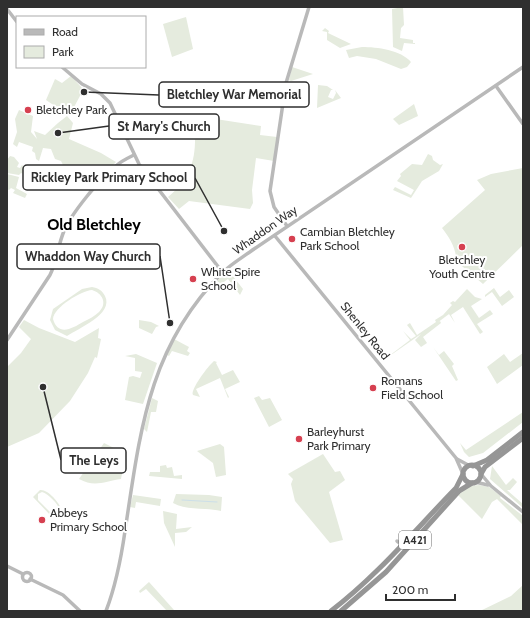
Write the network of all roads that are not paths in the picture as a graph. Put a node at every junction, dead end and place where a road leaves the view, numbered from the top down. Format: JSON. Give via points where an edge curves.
{"nodes":[{"id":1,"x":309,"y":7,"type":"edge"},
{"id":2,"x":7,"y":9,"type":"edge"},
{"id":3,"x":16,"y":21,"type":"edge"},
{"id":4,"x":523,"y":67,"type":"edge"},
{"id":5,"x":63,"y":68,"type":"edge"},
{"id":6,"x":496,"y":86,"type":"junction"},
{"id":7,"x":523,"y":124,"type":"edge"},
{"id":8,"x":134,"y":155,"type":"junction"},
{"id":9,"x":287,"y":226,"type":"junction"},
{"id":10,"x":275,"y":236,"type":"junction"},
{"id":11,"x":223,"y":272,"type":"junction"},
{"id":12,"x":7,"y":340,"type":"edge"},
{"id":13,"x":523,"y":432,"type":"edge"},
{"id":14,"x":523,"y":438,"type":"edge"},
{"id":15,"x":502,"y":451,"type":"junction"},
{"id":16,"x":494,"y":458,"type":"junction"},
{"id":17,"x":458,"y":460,"type":"junction"},
{"id":18,"x":470,"y":466,"type":"junction"},
{"id":19,"x":463,"y":472,"type":"junction"},
{"id":20,"x":481,"y":474,"type":"junction"},
{"id":21,"x":474,"y":483,"type":"junction"},
{"id":22,"x":491,"y":486,"type":"junction"},
{"id":23,"x":457,"y":489,"type":"junction"},
{"id":24,"x":523,"y":512,"type":"edge"},
{"id":25,"x":7,"y":566,"type":"edge"},
{"id":26,"x":367,"y":585,"type":"junction"},
{"id":27,"x":80,"y":611,"type":"edge"},
{"id":28,"x":106,"y":611,"type":"edge"},
{"id":29,"x":332,"y":611,"type":"edge"},
{"id":30,"x":342,"y":611,"type":"edge"}],
"edges":[{"from":1,"to":9,"type":"street","via":[[286,83],[270,191],[274,207]]},
{"from":2,"to":3,"type":"street"},
{"from":4,"to":6,"type":"street","name":"Whaddon Way"},
{"from":5,"to":8,"type":"street","via":[[81,84],[101,94],[114,109]]},
{"from":6,"to":7,"type":"street"},
{"from":6,"to":9,"type":"street","name":"Whaddon Way"},
{"from":8,"to":11,"type":"street","via":[[144,172]]},
{"from":8,"to":12,"type":"street","via":[[110,171],[69,220],[50,275]]},
{"from":9,"to":10,"type":"street","name":"Whaddon Way"},
{"from":10,"to":11,"type":"street","name":"Whaddon Way"},
{"from":10,"to":17,"type":"street","name":"Shenley Road"},
{"from":11,"to":28,"type":"street","name":"Whaddon Way","via":[[186,316],[167,350],[154,381],[145,412],[118,571]]},
{"from":13,"to":15,"type":"highway","number":"A421"},
{"from":14,"to":15,"type":"highway","number":"A421"},
{"from":15,"to":16,"type":"highway","number":"A421"},
{"from":16,"to":18,"type":"highway","number":"A421"},
{"from":16,"to":20,"type":"highway","number":"A421"},
{"from":17,"to":18,"type":"street","name":"Shenley Road"},
{"from":17,"to":19,"type":"street","name":"Shenley Road"},
{"from":18,"to":19,"type":"highway","number":"A421"},
{"from":18,"to":20,"type":"highway","via":[[478,469]]},
{"from":19,"to":21,"type":"highway","via":[[467,482]]},
{"from":19,"to":23,"type":"highway","number":"A421"},
{"from":20,"to":21,"type":"highway","number":"A421"},
{"from":20,"to":22,"type":"street"},
{"from":21,"to":22,"type":"street"},
{"from":21,"to":23,"type":"highway","number":"A421"},
{"from":22,"to":24,"type":"street"},
{"from":23,"to":26,"type":"highway","number":"A421","via":[[396,562]]},
{"from":25,"to":27,"type":"street","via":[[23,574],[30,573],[30,579],[63,594]]},
{"from":26,"to":29,"type":"highway","number":"A421"},
{"from":26,"to":30,"type":"highway","number":"A421"}]}
